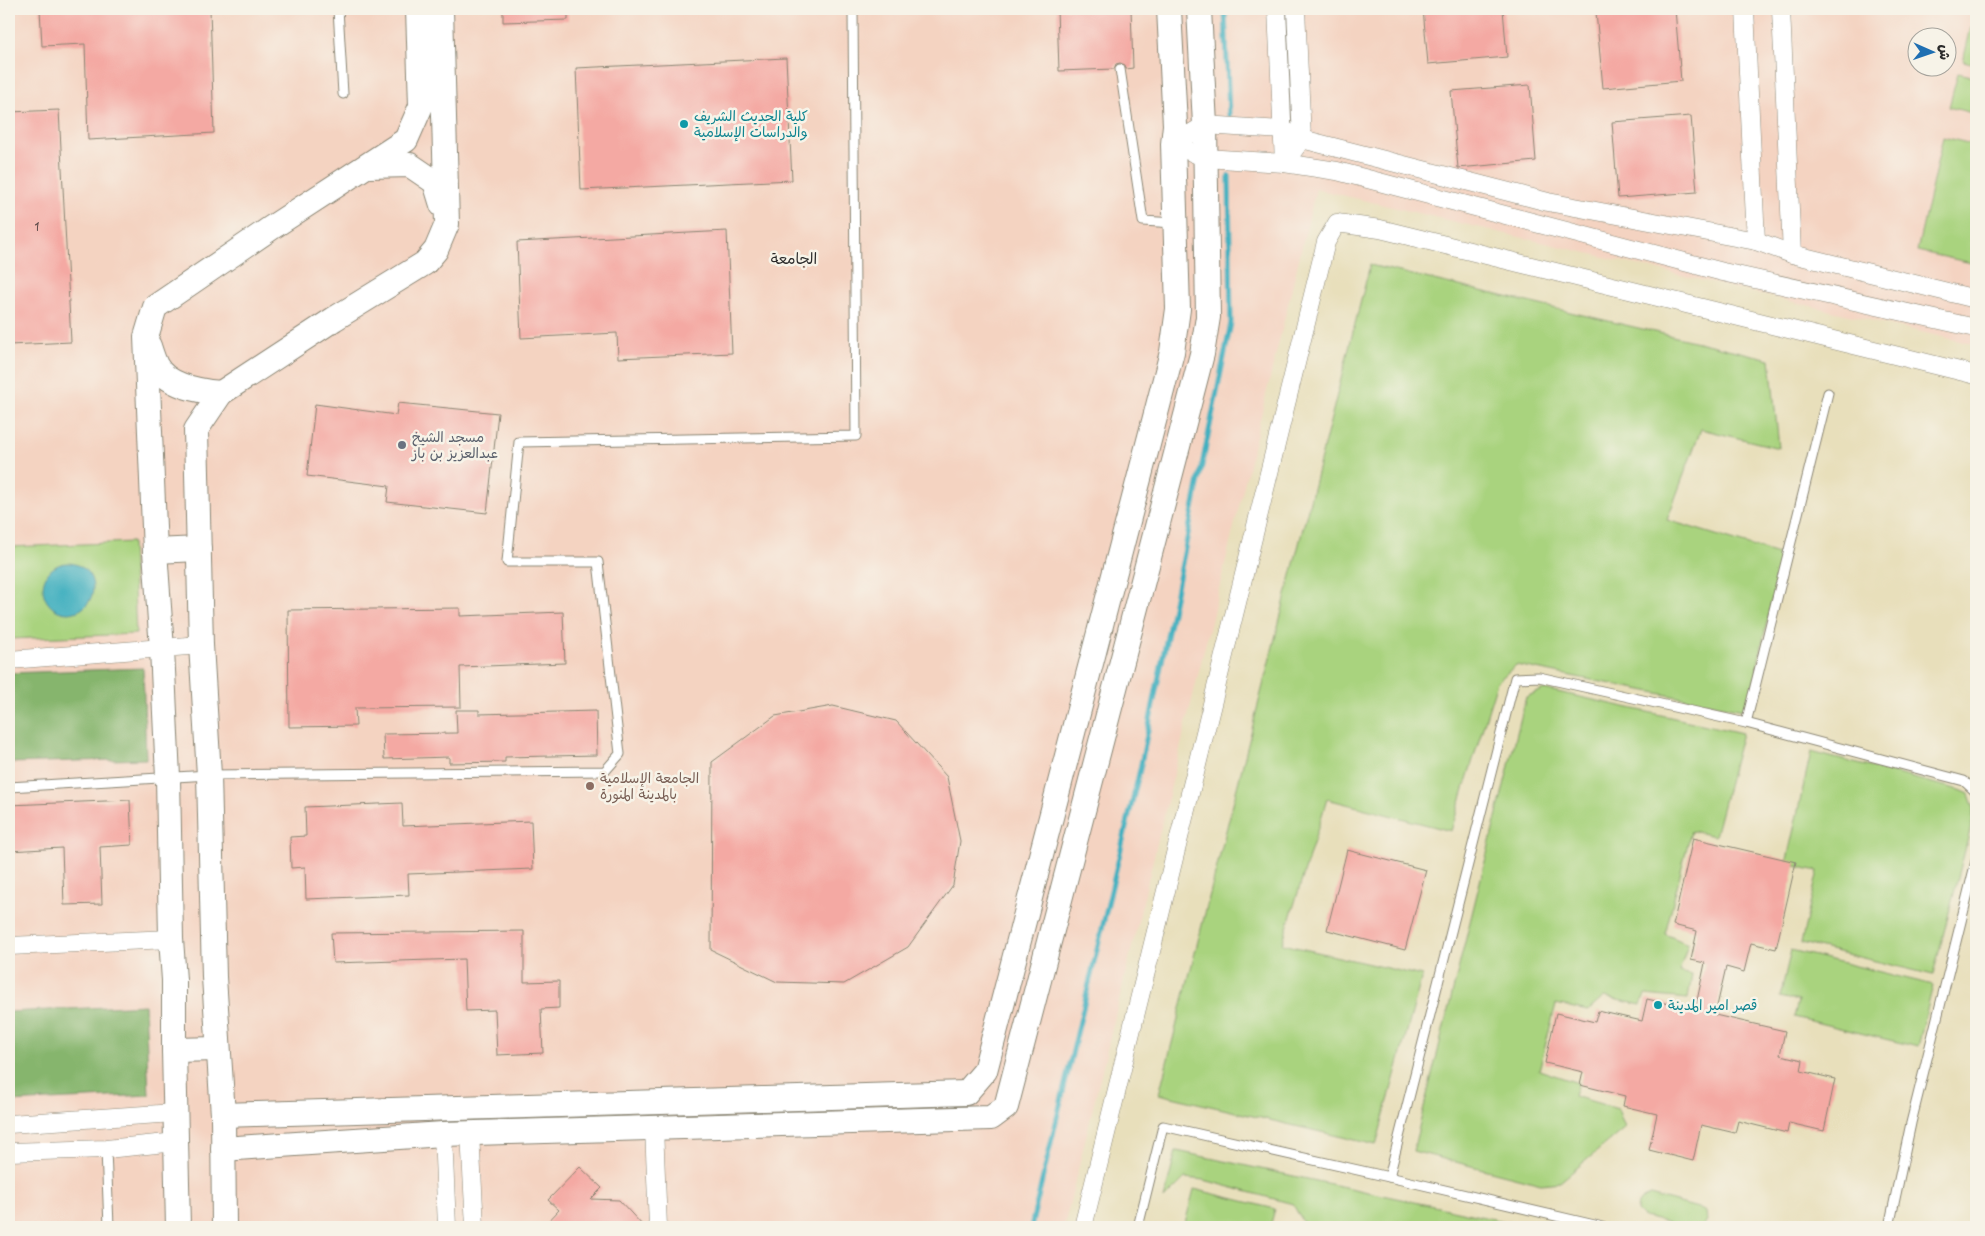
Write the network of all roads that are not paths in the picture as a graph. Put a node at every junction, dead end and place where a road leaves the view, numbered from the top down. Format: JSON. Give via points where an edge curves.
{"nodes":[{"id":1,"x":338,"y":9,"type":"edge"},
{"id":2,"x":418,"y":9,"type":"edge"},
{"id":3,"x":441,"y":9,"type":"edge"},
{"id":4,"x":853,"y":9,"type":"edge"},
{"id":5,"x":1169,"y":9,"type":"edge"},
{"id":6,"x":1199,"y":9,"type":"edge"},
{"id":7,"x":1278,"y":9,"type":"edge"},
{"id":8,"x":1296,"y":9,"type":"edge"},
{"id":9,"x":1746,"y":9,"type":"edge"},
{"id":10,"x":1781,"y":9,"type":"edge"},
{"id":11,"x":1120,"y":69,"type":"dead end"},
{"id":12,"x":344,"y":94,"type":"dead end"},
{"id":13,"x":1205,"y":125,"type":"junction"},
{"id":14,"x":1283,"y":130,"type":"junction"},
{"id":15,"x":1302,"y":139,"type":"junction"},
{"id":16,"x":1173,"y":144,"type":"junction"},
{"id":17,"x":1205,"y":158,"type":"junction"},
{"id":18,"x":1284,"y":163,"type":"junction"},
{"id":19,"x":368,"y":166,"type":"junction"},
{"id":20,"x":1175,"y":223,"type":"junction"},
{"id":21,"x":448,"y":224,"type":"junction"},
{"id":22,"x":1756,"y":241,"type":"junction"},
{"id":23,"x":1792,"y":254,"type":"junction"},
{"id":24,"x":1976,"y":299,"type":"edge"},
{"id":25,"x":1976,"y":328,"type":"edge"},
{"id":26,"x":146,"y":337,"type":"junction"},
{"id":27,"x":1976,"y":375,"type":"edge"},
{"id":28,"x":220,"y":393,"type":"junction"},
{"id":29,"x":1828,"y":393,"type":"dead end"},
{"id":30,"x":198,"y":549,"type":"junction"},
{"id":31,"x":155,"y":550,"type":"junction"},
{"id":32,"x":201,"y":645,"type":"junction"},
{"id":33,"x":162,"y":649,"type":"junction"},
{"id":34,"x":9,"y":660,"type":"edge"},
{"id":35,"x":1746,"y":723,"type":"junction"},
{"id":36,"x":209,"y":775,"type":"junction"},
{"id":37,"x":168,"y":777,"type":"junction"},
{"id":38,"x":9,"y":787,"type":"edge"},
{"id":39,"x":1976,"y":792,"type":"edge"},
{"id":40,"x":1976,"y":861,"type":"edge"},
{"id":41,"x":171,"y":939,"type":"junction"},
{"id":42,"x":9,"y":946,"type":"edge"},
{"id":43,"x":218,"y":1049,"type":"junction"},
{"id":44,"x":174,"y":1050,"type":"junction"},
{"id":45,"x":175,"y":1113,"type":"junction"},
{"id":46,"x":223,"y":1115,"type":"junction"},
{"id":47,"x":9,"y":1124,"type":"edge"},
{"id":48,"x":654,"y":1128,"type":"junction"},
{"id":49,"x":470,"y":1133,"type":"junction"},
{"id":50,"x":443,"y":1134,"type":"junction"},
{"id":51,"x":177,"y":1142,"type":"junction"},
{"id":52,"x":106,"y":1149,"type":"junction"},
{"id":53,"x":223,"y":1149,"type":"junction"},
{"id":54,"x":9,"y":1152,"type":"edge"},
{"id":55,"x":1389,"y":1177,"type":"junction"},
{"id":56,"x":1579,"y":1225,"type":"edge"},
{"id":57,"x":108,"y":1227,"type":"edge"},
{"id":58,"x":178,"y":1227,"type":"edge"},
{"id":59,"x":224,"y":1227,"type":"edge"},
{"id":60,"x":447,"y":1227,"type":"edge"},
{"id":61,"x":475,"y":1227,"type":"edge"},
{"id":62,"x":658,"y":1227,"type":"edge"},
{"id":63,"x":1082,"y":1227,"type":"edge"},
{"id":64,"x":1138,"y":1227,"type":"edge"},
{"id":65,"x":1603,"y":1227,"type":"edge"},
{"id":66,"x":1889,"y":1227,"type":"edge"}],
"edges":[{"from":1,"to":12,"type":"lane"},
{"from":2,"to":19,"type":"main road","via":[[422,106],[406,140]]},
{"from":3,"to":21,"type":"main road"},
{"from":4,"to":36,"type":"lane","via":[[856,436],[519,442],[507,562],[598,562],[620,754],[605,771]]},
{"from":5,"to":16,"type":"main road","via":[[1175,125]]},
{"from":6,"to":13,"type":"main road"},
{"from":7,"to":14,"type":"street"},
{"from":8,"to":15,"type":"street"},
{"from":9,"to":22,"type":"street"},
{"from":10,"to":23,"type":"street"},
{"from":11,"to":20,"type":"lane","via":[[1143,221]]},
{"from":13,"to":14,"type":"street"},
{"from":13,"to":16,"type":"street"},
{"from":13,"to":17,"type":"main road"},
{"from":14,"to":15,"type":"street"},
{"from":14,"to":18,"type":"street"},
{"from":15,"to":18,"type":"street"},
{"from":15,"to":22,"type":"street","via":[[1548,202]]},
{"from":16,"to":17,"type":"street"},
{"from":16,"to":20,"type":"main road"},
{"from":17,"to":18,"type":"street"},
{"from":17,"to":48,"type":"main road","via":[[1208,316],[1202,354],[1006,1107],[991,1118]]},
{"from":18,"to":25,"type":"street","via":[[1337,171],[1723,272]]},
{"from":19,"to":21,"type":"main road","via":[[410,165],[435,182]]},
{"from":19,"to":26,"type":"main road","via":[[155,307]]},
{"from":20,"to":46,"type":"main road","via":[[1178,309],[1172,352],[985,1070],[966,1093]]},
{"from":21,"to":28,"type":"main road","via":[[436,250],[425,263]]},
{"from":22,"to":23,"type":"street"},
{"from":23,"to":24,"type":"street"},
{"from":26,"to":28,"type":"main road","via":[[157,366],[174,382]]},
{"from":26,"to":31,"type":"main road"},
{"from":27,"to":63,"type":"street","via":[[1380,229],[1337,223],[1326,242]]},
{"from":28,"to":30,"type":"main road","via":[[196,430]]},
{"from":29,"to":35,"type":"lane"},
{"from":30,"to":31,"type":"main road"},
{"from":30,"to":32,"type":"main road"},
{"from":31,"to":33,"type":"main road"},
{"from":32,"to":33,"type":"street"},
{"from":32,"to":36,"type":"main road"},
{"from":33,"to":34,"type":"street"},
{"from":33,"to":37,"type":"main road"},
{"from":35,"to":39,"type":"lane","via":[[1964,781]]},
{"from":35,"to":55,"type":"lane","via":[[1540,677],[1515,678]]},
{"from":36,"to":37,"type":"lane"},
{"from":36,"to":43,"type":"main road"},
{"from":37,"to":38,"type":"lane"},
{"from":37,"to":41,"type":"main road"},
{"from":40,"to":66,"type":"lane"},
{"from":41,"to":42,"type":"street"},
{"from":41,"to":44,"type":"main road"},
{"from":43,"to":44,"type":"main road"},
{"from":43,"to":46,"type":"main road"},
{"from":44,"to":45,"type":"main road"},
{"from":45,"to":47,"type":"street"},
{"from":45,"to":51,"type":"main road"},
{"from":46,"to":53,"type":"main road"},
{"from":48,"to":49,"type":"main road"},
{"from":48,"to":62,"type":"street"},
{"from":49,"to":50,"type":"main road"},
{"from":49,"to":61,"type":"street"},
{"from":50,"to":53,"type":"main road"},
{"from":50,"to":60,"type":"street"},
{"from":51,"to":52,"type":"street"},
{"from":51,"to":58,"type":"main road"},
{"from":52,"to":54,"type":"street"},
{"from":52,"to":57,"type":"lane"},
{"from":53,"to":59,"type":"main road"},
{"from":55,"to":56,"type":"lane"},
{"from":55,"to":64,"type":"lane","via":[[1163,1126]]},
{"from":56,"to":65,"type":"lane"}]}
